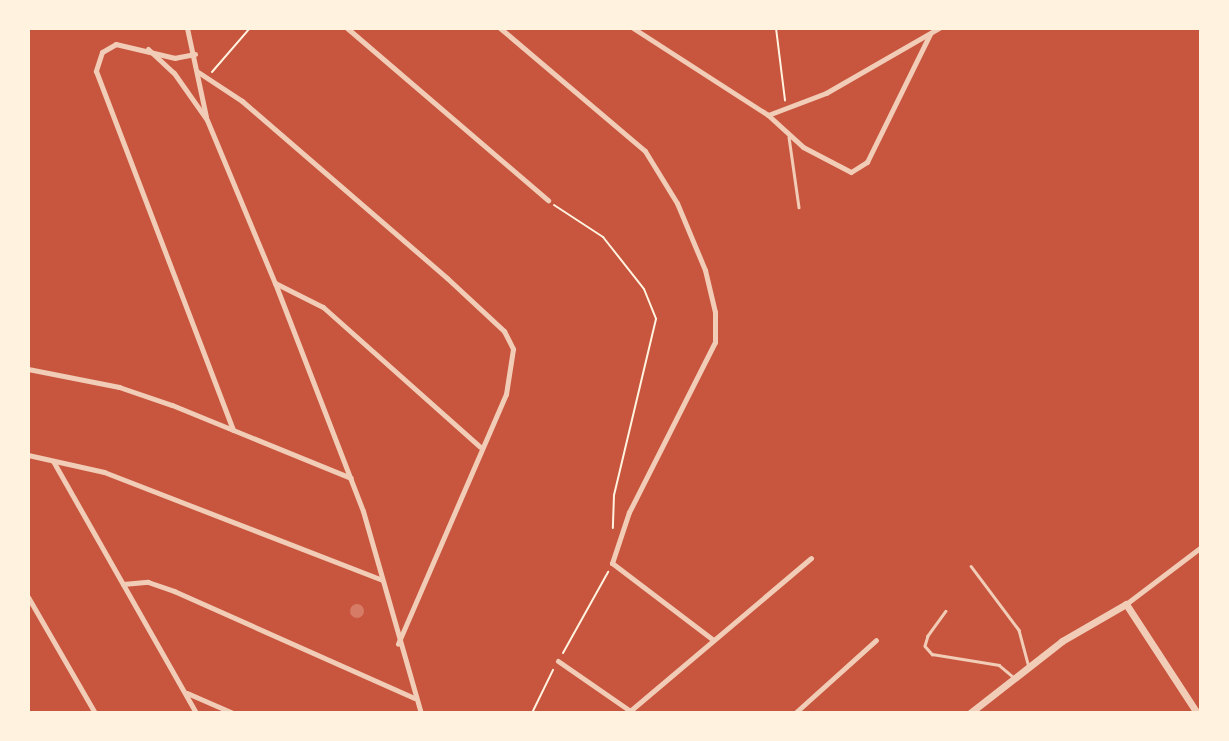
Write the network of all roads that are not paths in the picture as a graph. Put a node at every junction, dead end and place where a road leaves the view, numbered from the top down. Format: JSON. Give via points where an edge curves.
{"nodes":[{"id":1,"x":187,"y":28,"type":"edge"},
{"id":2,"x":347,"y":28,"type":"edge"},
{"id":3,"x":500,"y":28,"type":"edge"},
{"id":4,"x":633,"y":28,"type":"edge"},
{"id":5,"x":939,"y":28,"type":"edge"},
{"id":6,"x":930,"y":34,"type":"junction"},
{"id":7,"x":148,"y":49,"type":"junction"},
{"id":8,"x":195,"y":54,"type":"junction"},
{"id":9,"x":198,"y":72,"type":"junction"},
{"id":10,"x":768,"y":115,"type":"junction"},
{"id":11,"x":207,"y":120,"type":"junction"},
{"id":12,"x":789,"y":134,"type":"junction"},
{"id":13,"x":548,"y":200,"type":"road end"},
{"id":14,"x":799,"y":207,"type":"dead end"},
{"id":15,"x":275,"y":283,"type":"junction"},
{"id":16,"x":28,"y":369,"type":"edge"},
{"id":17,"x":233,"y":430,"type":"junction"},
{"id":18,"x":480,"y":447,"type":"junction"},
{"id":19,"x":28,"y":454,"type":"edge"},
{"id":20,"x":53,"y":461,"type":"junction"},
{"id":21,"x":351,"y":478,"type":"junction"},
{"id":22,"x":1201,"y":547,"type":"edge"},
{"id":23,"x":811,"y":558,"type":"dead end"},
{"id":24,"x":971,"y":566,"type":"dead end"},
{"id":25,"x":382,"y":580,"type":"junction"},
{"id":26,"x":123,"y":584,"type":"junction"},
{"id":27,"x":28,"y":597,"type":"edge"},
{"id":28,"x":1126,"y":604,"type":"junction"},
{"id":29,"x":946,"y":611,"type":"dead end"},
{"id":30,"x":712,"y":639,"type":"junction"},
{"id":31,"x":876,"y":640,"type":"dead end"},
{"id":32,"x":398,"y":644,"type":"junction"},
{"id":33,"x":558,"y":661,"type":"road end"},
{"id":34,"x":1029,"y":667,"type":"junction"},
{"id":35,"x":1015,"y":678,"type":"junction"},
{"id":36,"x":187,"y":693,"type":"junction"},
{"id":37,"x":414,"y":698,"type":"junction"},
{"id":38,"x":631,"y":712,"type":"edge"},
{"id":39,"x":95,"y":713,"type":"edge"},
{"id":40,"x":196,"y":713,"type":"edge"},
{"id":41,"x":233,"y":713,"type":"edge"},
{"id":42,"x":421,"y":713,"type":"edge"},
{"id":43,"x":795,"y":713,"type":"edge"},
{"id":44,"x":970,"y":713,"type":"edge"},
{"id":45,"x":1197,"y":713,"type":"edge"}],
"edges":[{"from":1,"to":8,"type":"street"},
{"from":2,"to":13,"type":"street"},
{"from":3,"to":30,"type":"street","via":[[657,165],[712,292],[715,342],[618,540],[612,563]]},
{"from":4,"to":10,"type":"street"},
{"from":5,"to":6,"type":"street"},
{"from":6,"to":10,"type":"street","via":[[826,93]]},
{"from":6,"to":12,"type":"street","via":[[887,127],[860,169],[842,170]]},
{"from":7,"to":8,"type":"street","via":[[175,58]]},
{"from":7,"to":11,"type":"street","via":[[174,74]]},
{"from":7,"to":17,"type":"street","via":[[122,43],[107,47],[97,61],[98,84]]},
{"from":8,"to":9,"type":"street"},
{"from":9,"to":11,"type":"street"},
{"from":9,"to":18,"type":"street","via":[[208,75],[504,331],[513,349],[512,376]]},
{"from":10,"to":12,"type":"street"},
{"from":11,"to":15,"type":"street"},
{"from":12,"to":14,"type":"lane"},
{"from":15,"to":18,"type":"street","via":[[323,307]]},
{"from":15,"to":21,"type":"street"},
{"from":16,"to":17,"type":"street","via":[[119,387]]},
{"from":17,"to":21,"type":"street"},
{"from":18,"to":32,"type":"street"},
{"from":19,"to":20,"type":"street"},
{"from":20,"to":25,"type":"street","via":[[104,472]]},
{"from":20,"to":26,"type":"street"},
{"from":21,"to":25,"type":"street"},
{"from":22,"to":28,"type":"street"},
{"from":23,"to":30,"type":"street"},
{"from":24,"to":34,"type":"lane","via":[[1019,630]]},
{"from":25,"to":32,"type":"street"},
{"from":26,"to":36,"type":"street"},
{"from":26,"to":37,"type":"street","via":[[148,582],[174,591]]},
{"from":27,"to":39,"type":"street"},
{"from":28,"to":34,"type":"street","via":[[1062,640]]},
{"from":28,"to":45,"type":"street"},
{"from":29,"to":35,"type":"lane","via":[[928,636],[925,646],[932,654],[999,665]]},
{"from":30,"to":38,"type":"street"},
{"from":31,"to":43,"type":"street"},
{"from":32,"to":37,"type":"street"},
{"from":33,"to":38,"type":"street"},
{"from":34,"to":35,"type":"street"},
{"from":35,"to":44,"type":"street"},
{"from":36,"to":40,"type":"street"},
{"from":36,"to":41,"type":"street"},
{"from":37,"to":42,"type":"street"}]}
